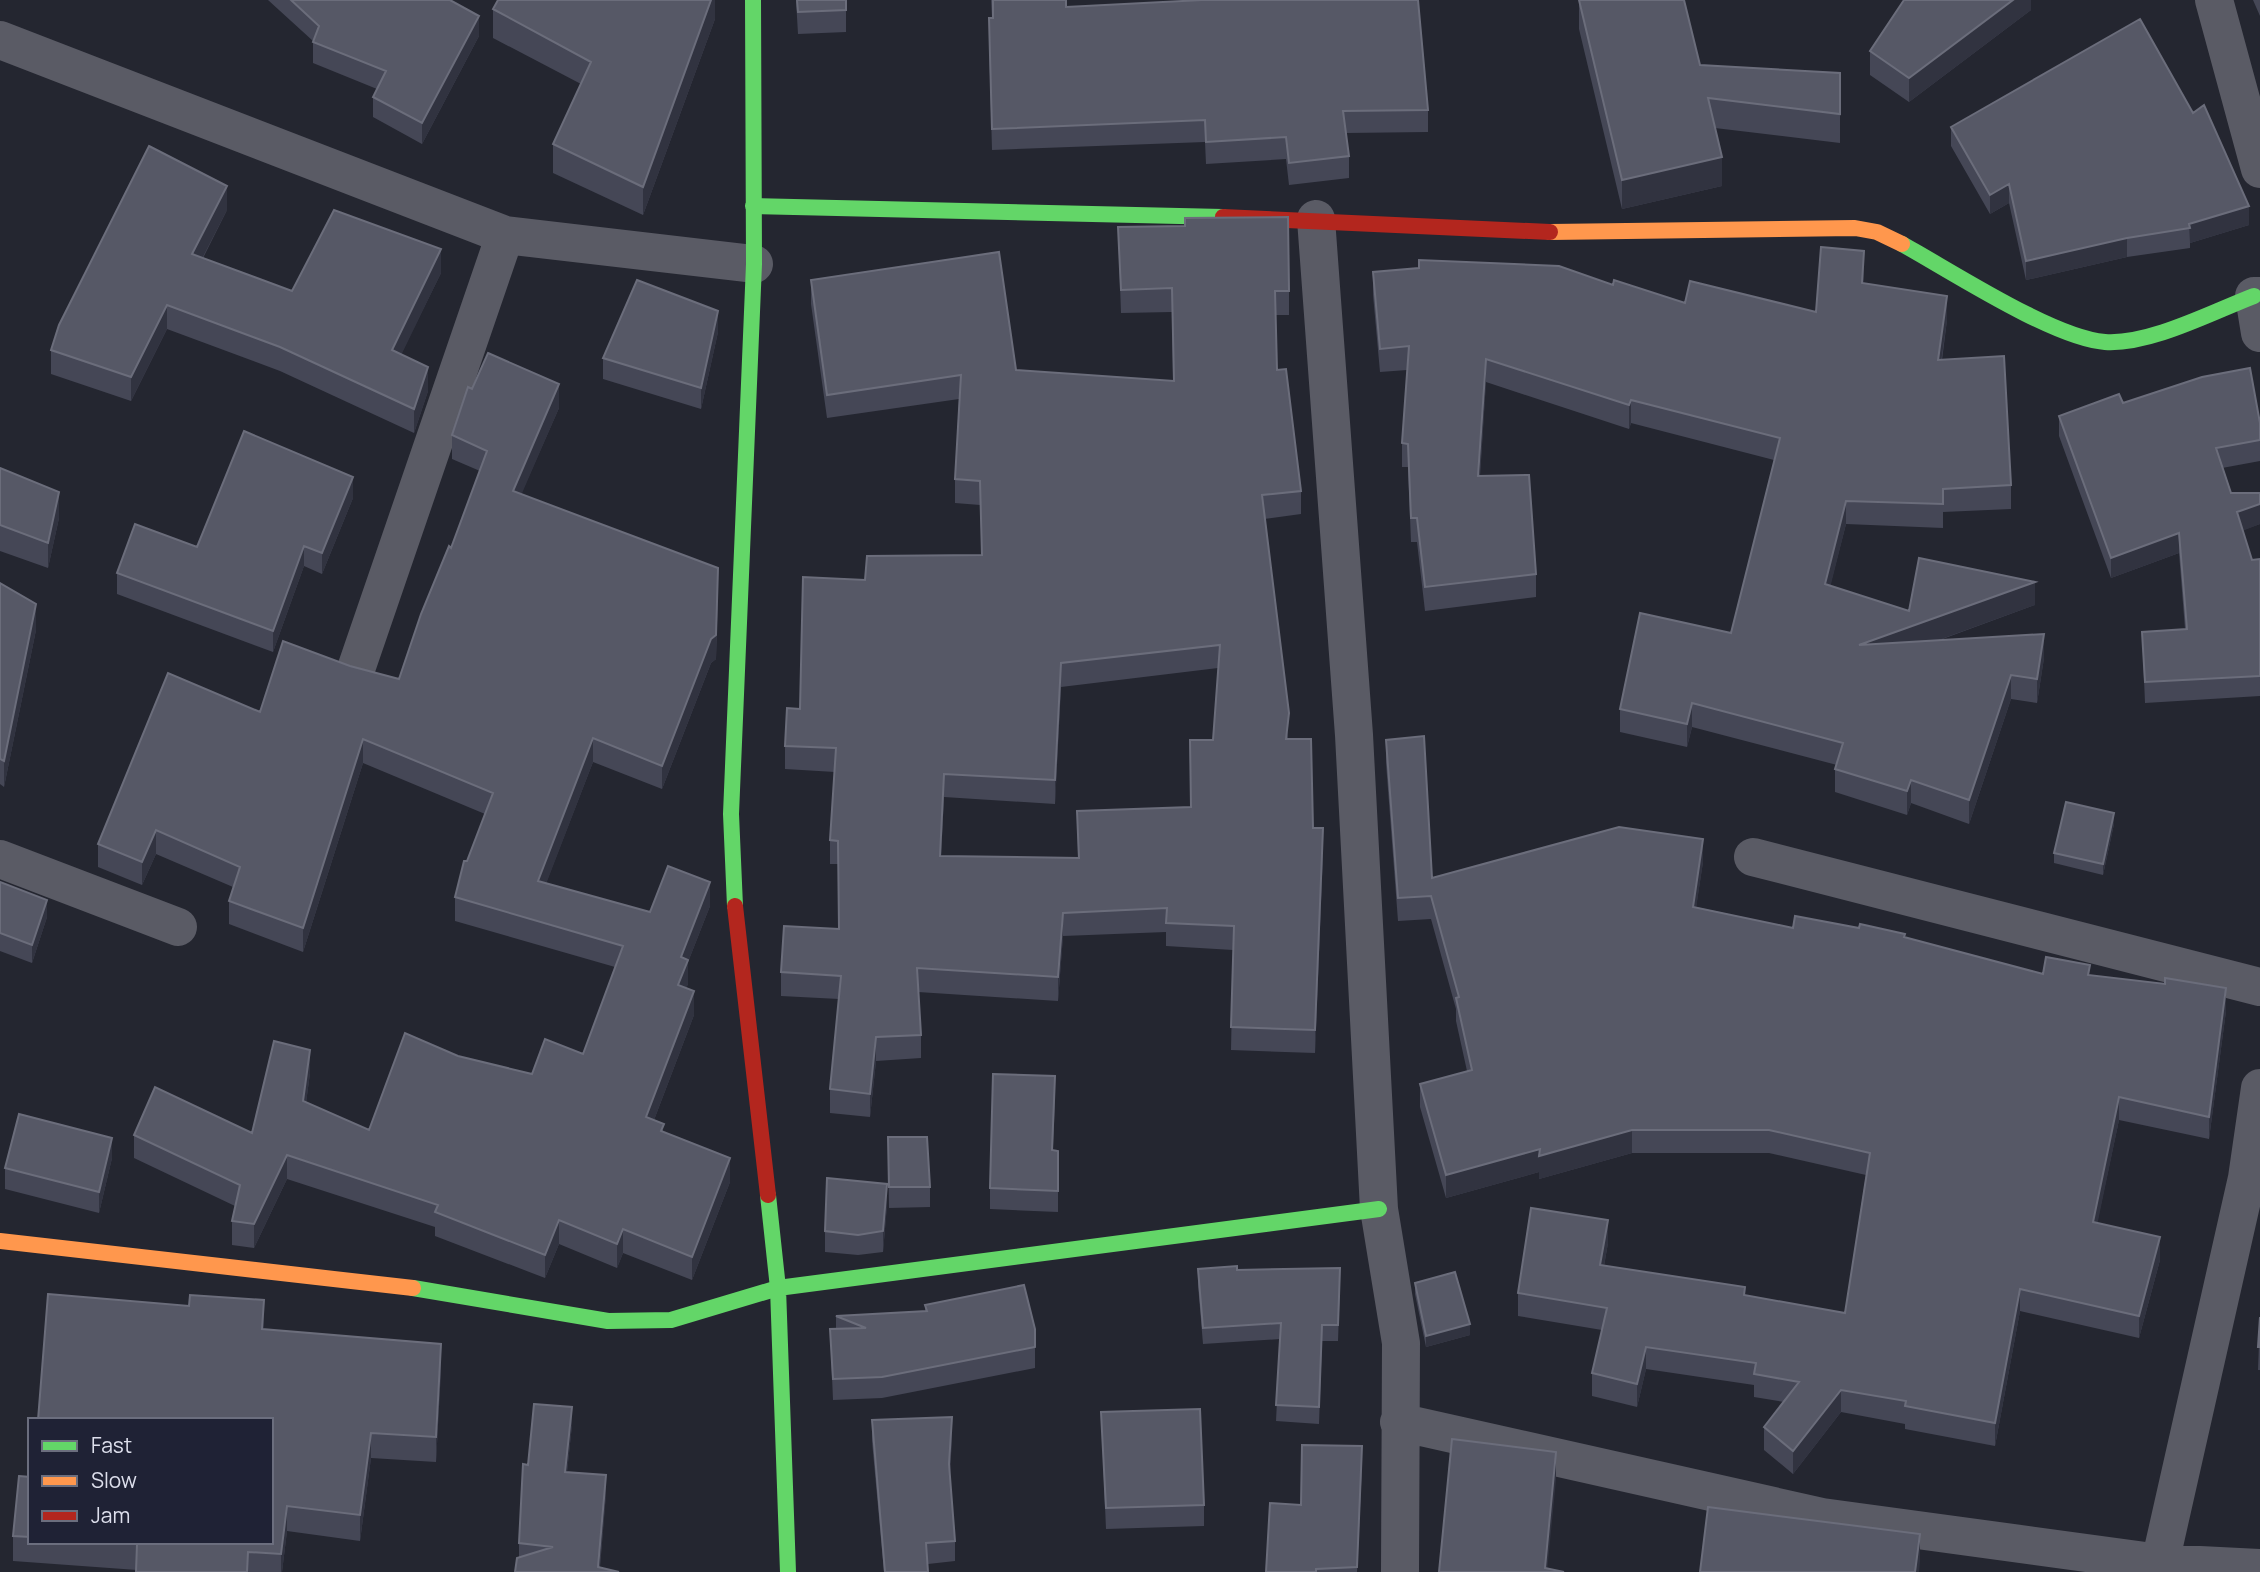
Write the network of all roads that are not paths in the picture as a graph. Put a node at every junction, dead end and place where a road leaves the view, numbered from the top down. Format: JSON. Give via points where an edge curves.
{"nodes":[{"id":1,"x":753,"y":0,"type":"edge"},
{"id":2,"x":2214,"y":0,"type":"edge"},
{"id":3,"x":0,"y":40,"type":"edge"},
{"id":4,"x":2260,"y":169,"type":"edge"},
{"id":5,"x":753,"y":206,"type":"junction"},
{"id":6,"x":1316,"y":219,"type":"junction"},
{"id":7,"x":505,"y":235,"type":"junction"},
{"id":8,"x":754,"y":264,"type":"junction"},
{"id":9,"x":2257,"y":296,"type":"edge"},
{"id":10,"x":2260,"y":333,"type":"edge"},
{"id":11,"x":356,"y":669,"type":"edge"},
{"id":12,"x":1753,"y":857,"type":"dead end"},
{"id":13,"x":0,"y":859,"type":"edge"},
{"id":14,"x":178,"y":927,"type":"dead end"},
{"id":15,"x":2260,"y":987,"type":"edge"},
{"id":16,"x":2260,"y":1088,"type":"edge"},
{"id":17,"x":1379,"y":1209,"type":"junction"},
{"id":18,"x":0,"y":1241,"type":"edge"},
{"id":19,"x":778,"y":1289,"type":"junction"},
{"id":20,"x":1399,"y":1422,"type":"junction"},
{"id":21,"x":2160,"y":1563,"type":"junction"},
{"id":22,"x":2260,"y":1568,"type":"edge"},
{"id":23,"x":788,"y":1572,"type":"edge"},
{"id":24,"x":1400,"y":1572,"type":"edge"}],
"edges":[{"from":1,"to":5,"type":"street"},
{"from":2,"to":4,"type":"street"},
{"from":3,"to":7,"type":"street"},
{"from":5,"to":6,"type":"street"},
{"from":5,"to":8,"type":"street"},
{"from":6,"to":9,"type":"street","via":[[1532,232],[1855,228],[1901,243],[2066,332],[2103,342],[2141,337]]},
{"from":6,"to":17,"type":"street","via":[[1354,735]]},
{"from":7,"to":8,"type":"street"},
{"from":7,"to":11,"type":"street"},
{"from":8,"to":19,"type":"street","via":[[731,814],[735,909]]},
{"from":9,"to":10,"type":"street"},
{"from":12,"to":15,"type":"street"},
{"from":13,"to":14,"type":"street"},
{"from":16,"to":21,"type":"street","via":[[2248,1178]]},
{"from":17,"to":19,"type":"street"},
{"from":17,"to":20,"type":"street","via":[[1401,1343]]},
{"from":18,"to":19,"type":"street","via":[[434,1290],[608,1321],[671,1320]]},
{"from":19,"to":23,"type":"street"},
{"from":20,"to":21,"type":"street","via":[[1822,1517]]},
{"from":20,"to":24,"type":"street"},
{"from":21,"to":22,"type":"street"}]}
